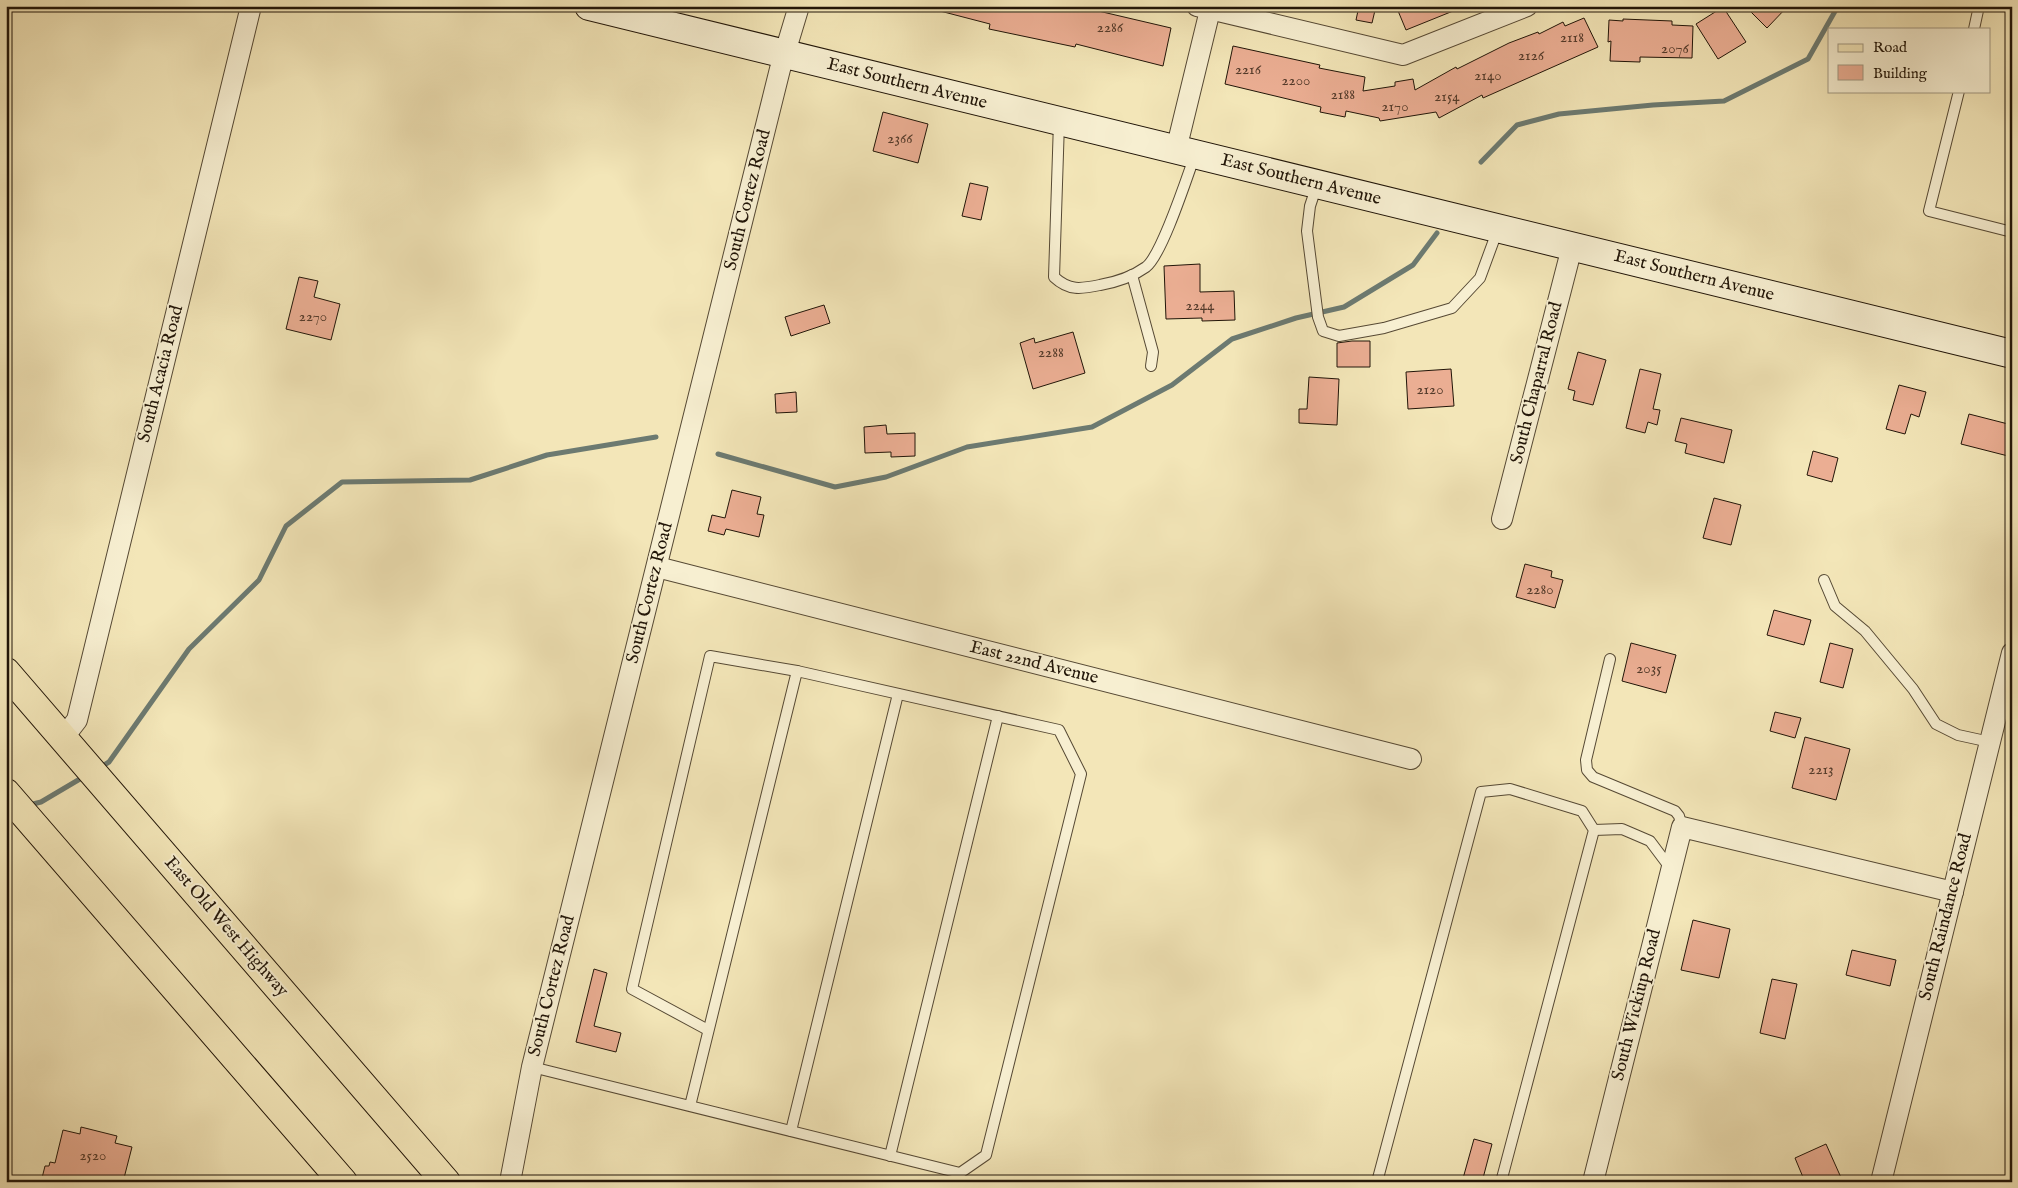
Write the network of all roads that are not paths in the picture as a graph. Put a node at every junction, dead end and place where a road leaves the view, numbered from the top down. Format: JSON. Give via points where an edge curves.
{"nodes":[{"id":1,"x":251,"y":6,"type":"edge"},
{"id":2,"x":589,"y":6,"type":"edge"},
{"id":3,"x":800,"y":6,"type":"edge"},
{"id":4,"x":1526,"y":6,"type":"edge"},
{"id":5,"x":1979,"y":6,"type":"edge"},
{"id":6,"x":1206,"y":7,"type":"edge"},
{"id":7,"x":1974,"y":28,"type":"edge"},
{"id":8,"x":786,"y":54,"type":"junction"},
{"id":9,"x":1959,"y":92,"type":"edge"},
{"id":10,"x":1059,"y":121,"type":"junction"},
{"id":11,"x":1185,"y":152,"type":"junction"},
{"id":12,"x":1317,"y":184,"type":"junction"},
{"id":13,"x":1498,"y":228,"type":"junction"},
{"id":14,"x":2012,"y":232,"type":"edge"},
{"id":15,"x":1572,"y":247,"type":"junction"},
{"id":16,"x":1132,"y":275,"type":"junction"},
{"id":17,"x":2012,"y":354,"type":"edge"},
{"id":18,"x":1151,"y":366,"type":"dead end"},
{"id":19,"x":1502,"y":519,"type":"dead end"},
{"id":20,"x":657,"y":567,"type":"junction"},
{"id":21,"x":1824,"y":580,"type":"dead end"},
{"id":22,"x":2012,"y":653,"type":"edge"},
{"id":23,"x":1610,"y":659,"type":"dead end"},
{"id":24,"x":797,"y":671,"type":"junction"},
{"id":25,"x":6,"y":672,"type":"edge"},
{"id":26,"x":898,"y":694,"type":"junction"},
{"id":27,"x":998,"y":716,"type":"junction"},
{"id":28,"x":63,"y":738,"type":"junction"},
{"id":29,"x":1990,"y":742,"type":"junction"},
{"id":30,"x":1411,"y":759,"type":"dead end"},
{"id":31,"x":15,"y":803,"type":"edge"},
{"id":32,"x":1682,"y":827,"type":"junction"},
{"id":33,"x":1594,"y":830,"type":"junction"},
{"id":34,"x":1671,"y":869,"type":"junction"},
{"id":35,"x":1952,"y":892,"type":"junction"},
{"id":36,"x":708,"y":1030,"type":"junction"},
{"id":37,"x":532,"y":1067,"type":"junction"},
{"id":38,"x":690,"y":1106,"type":"junction"},
{"id":39,"x":791,"y":1131,"type":"junction"},
{"id":40,"x":890,"y":1156,"type":"junction"},
{"id":41,"x":343,"y":1182,"type":"edge"},
{"id":42,"x":446,"y":1182,"type":"edge"},
{"id":43,"x":510,"y":1182,"type":"edge"},
{"id":44,"x":1377,"y":1182,"type":"edge"},
{"id":45,"x":1501,"y":1182,"type":"edge"},
{"id":46,"x":1593,"y":1182,"type":"edge"},
{"id":47,"x":1881,"y":1182,"type":"edge"}],
"edges":[{"from":1,"to":28,"type":"street","name":"South Acacia Road","via":[[77,720]]},
{"from":2,"to":8,"type":"street","name":"East Southern Avenue"},
{"from":3,"to":8,"type":"street","name":"South Cortez Road"},
{"from":4,"to":6,"type":"street","via":[[1403,55]]},
{"from":5,"to":7,"type":"lane"},
{"from":6,"to":11,"type":"street"},
{"from":8,"to":10,"type":"street","name":"East Southern Avenue"},
{"from":8,"to":20,"type":"street","name":"South Cortez Road"},
{"from":9,"to":14,"type":"lane","via":[[1929,211]]},
{"from":10,"to":11,"type":"street","name":"East Southern Avenue"},
{"from":10,"to":16,"type":"lane","via":[[1054,277],[1064,286],[1085,289],[1121,281]]},
{"from":11,"to":12,"type":"street","name":"East Southern Avenue"},
{"from":11,"to":16,"type":"lane","via":[[1171,221],[1148,266]]},
{"from":12,"to":13,"type":"street","name":"East Southern Avenue"},
{"from":12,"to":13,"type":"lane","via":[[1307,231],[1318,317],[1323,331],[1339,336],[1384,328],[1452,308],[1480,278]]},
{"from":13,"to":15,"type":"street","name":"East Southern Avenue"},
{"from":15,"to":17,"type":"street","name":"East Southern Avenue"},
{"from":15,"to":19,"type":"street","name":"South Chaparral Road"},
{"from":16,"to":18,"type":"lane","via":[[1153,352]]},
{"from":20,"to":30,"type":"street","name":"East 22nd Avenue"},
{"from":20,"to":37,"type":"street","name":"South Cortez Road"},
{"from":21,"to":29,"type":"lane","via":[[1835,606],[1865,631],[1936,724],[1958,735]]},
{"from":22,"to":29,"type":"street","name":"South Raindance Road"},
{"from":23,"to":32,"type":"lane","via":[[1586,760],[1587,770],[1593,777],[1675,811]]},
{"from":24,"to":26,"type":"lane"},
{"from":24,"to":36,"type":"lane"},
{"from":24,"to":36,"type":"lane","via":[[710,656],[632,989]]},
{"from":25,"to":28,"type":"main road","name":"East Old West Highway"},
{"from":26,"to":27,"type":"lane"},
{"from":26,"to":39,"type":"lane"},
{"from":27,"to":40,"type":"lane"},
{"from":27,"to":40,"type":"lane","via":[[1059,730],[1081,774],[986,1155],[960,1173]]},
{"from":28,"to":42,"type":"main road","name":"East Old West Highway"},
{"from":29,"to":35,"type":"street","name":"South Raindance Road"},
{"from":31,"to":41,"type":"main road"},
{"from":32,"to":34,"type":"street","name":"South Wickiup Road"},
{"from":32,"to":35,"type":"street"},
{"from":33,"to":34,"type":"lane","via":[[1622,829],[1650,841]]},
{"from":33,"to":44,"type":"lane","via":[[1582,811],[1510,789],[1481,792]]},
{"from":33,"to":45,"type":"lane"},
{"from":34,"to":46,"type":"street","name":"South Wickiup Road"},
{"from":35,"to":47,"type":"street","name":"South Raindance Road"},
{"from":36,"to":38,"type":"lane"},
{"from":37,"to":38,"type":"lane"},
{"from":37,"to":43,"type":"street","name":"South Cortez Road"},
{"from":38,"to":39,"type":"lane"},
{"from":39,"to":40,"type":"lane"}]}
